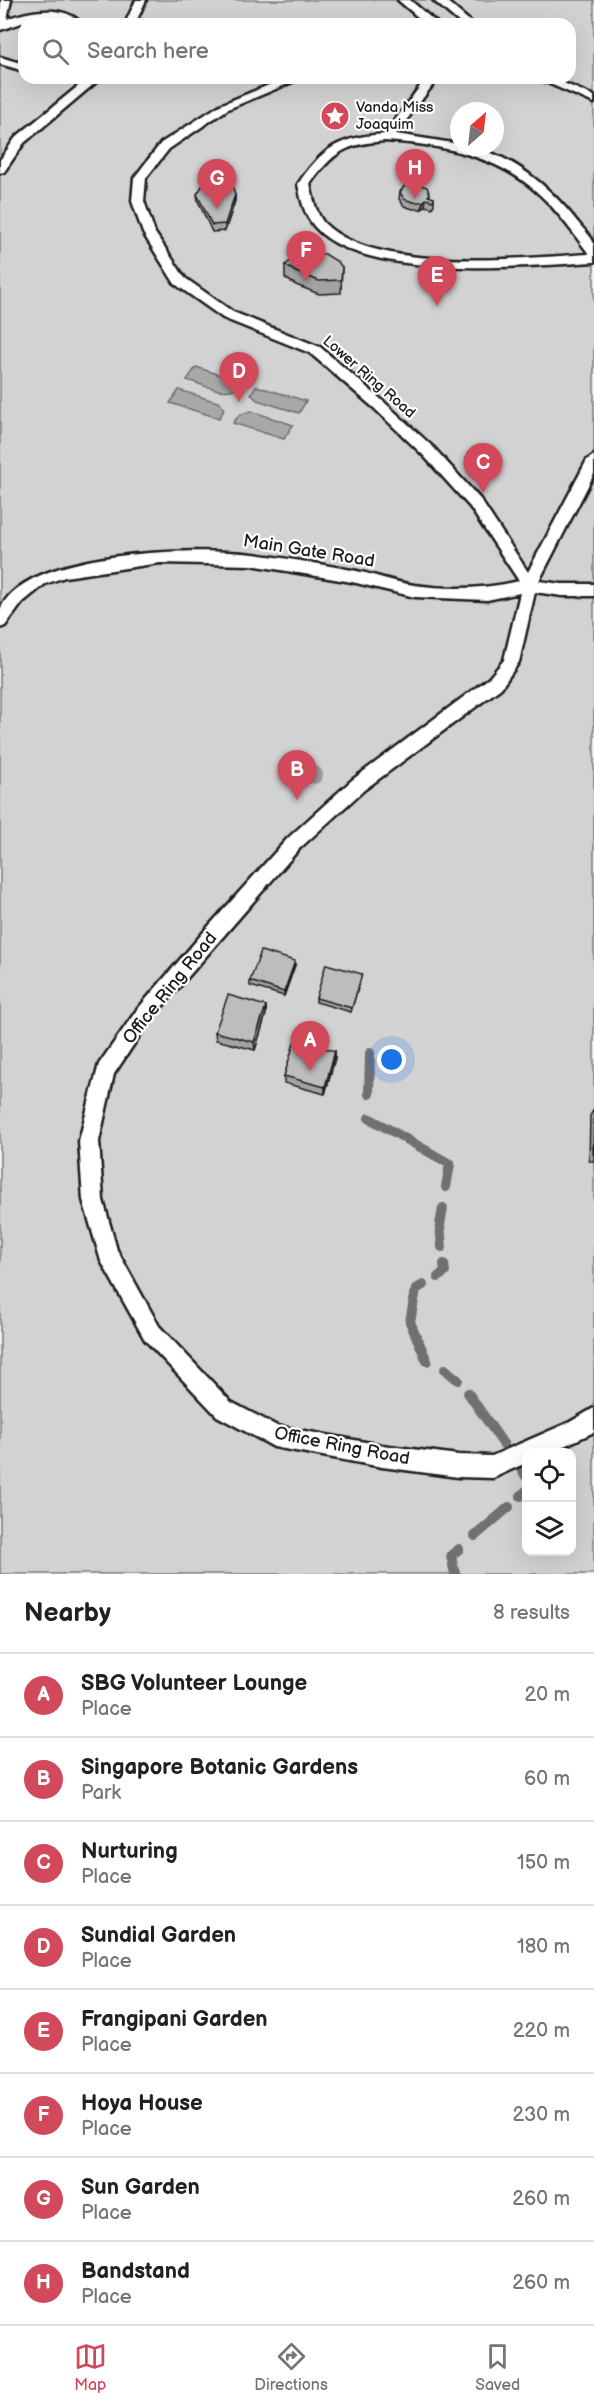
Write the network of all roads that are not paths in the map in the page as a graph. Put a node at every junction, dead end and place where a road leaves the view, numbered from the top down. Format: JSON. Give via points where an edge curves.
{"nodes":[{"id":1,"x":6,"y":0,"type":"edge"},
{"id":2,"x":44,"y":0,"type":"edge"},
{"id":3,"x":141,"y":0,"type":"edge"},
{"id":4,"x":404,"y":0,"type":"edge"},
{"id":5,"x":438,"y":0,"type":"edge"},
{"id":6,"x":66,"y":18,"type":"edge"},
{"id":7,"x":71,"y":18,"type":"edge"},
{"id":8,"x":133,"y":18,"type":"edge"},
{"id":9,"x":426,"y":18,"type":"edge"},
{"id":10,"x":460,"y":18,"type":"edge"},
{"id":11,"x":0,"y":26,"type":"edge"},
{"id":12,"x":0,"y":60,"type":"edge"},
{"id":13,"x":18,"y":66,"type":"edge"},
{"id":14,"x":88,"y":84,"type":"edge"},
{"id":15,"x":281,"y":84,"type":"edge"},
{"id":16,"x":428,"y":84,"type":"edge"},
{"id":17,"x":556,"y":84,"type":"edge"},
{"id":18,"x":594,"y":100,"type":"edge"},
{"id":19,"x":389,"y":136,"type":"junction"},
{"id":20,"x":0,"y":169,"type":"edge"},
{"id":21,"x":594,"y":252,"type":"edge"},
{"id":22,"x":594,"y":258,"type":"edge"},
{"id":23,"x":594,"y":460,"type":"edge"},
{"id":24,"x":529,"y":585,"type":"junction"},
{"id":25,"x":594,"y":590,"type":"edge"},
{"id":26,"x":0,"y":622,"type":"edge"},
{"id":27,"x":594,"y":1419,"type":"edge"}],
"edges":[{"from":1,"to":11,"type":"lane"},
{"from":2,"to":7,"type":"lane"},
{"from":3,"to":8,"type":"lane"},
{"from":4,"to":9,"type":"lane"},
{"from":5,"to":10,"type":"lane"},
{"from":6,"to":11,"type":"lane","via":[[35,14]]},
{"from":12,"to":13,"type":"lane"},
{"from":14,"to":20,"type":"lane","via":[[20,140]]},
{"from":15,"to":24,"type":"lane","name":"Lower Ring Road","via":[[224,106],[165,146],[140,178],[138,201],[149,233],[180,280],[206,300],[228,315],[315,350],[379,405],[475,503]]},
{"from":16,"to":19,"type":"lane"},
{"from":17,"to":18,"type":"lane"},
{"from":19,"to":21,"type":"lane","via":[[482,155],[524,175],[559,206]]},
{"from":19,"to":22,"type":"lane","via":[[342,145],[317,165],[304,184],[309,207],[323,228],[348,244],[378,255],[429,264]]},
{"from":23,"to":24,"type":"lane","name":"Office Ring Road"},
{"from":24,"to":25,"type":"lane","name":"Main Gate Road"},
{"from":24,"to":26,"type":"lane","name":"Main Gate Road","via":[[487,594],[415,591],[251,559],[160,557],[63,572],[40,580],[18,598]]},
{"from":24,"to":27,"type":"lane","name":"Office Ring Road","via":[[511,662],[495,683],[358,785],[294,843],[142,1017],[106,1070],[89,1141],[93,1200],[108,1254],[152,1333],[224,1409],[274,1436],[458,1467],[493,1467],[578,1430]]}]}
